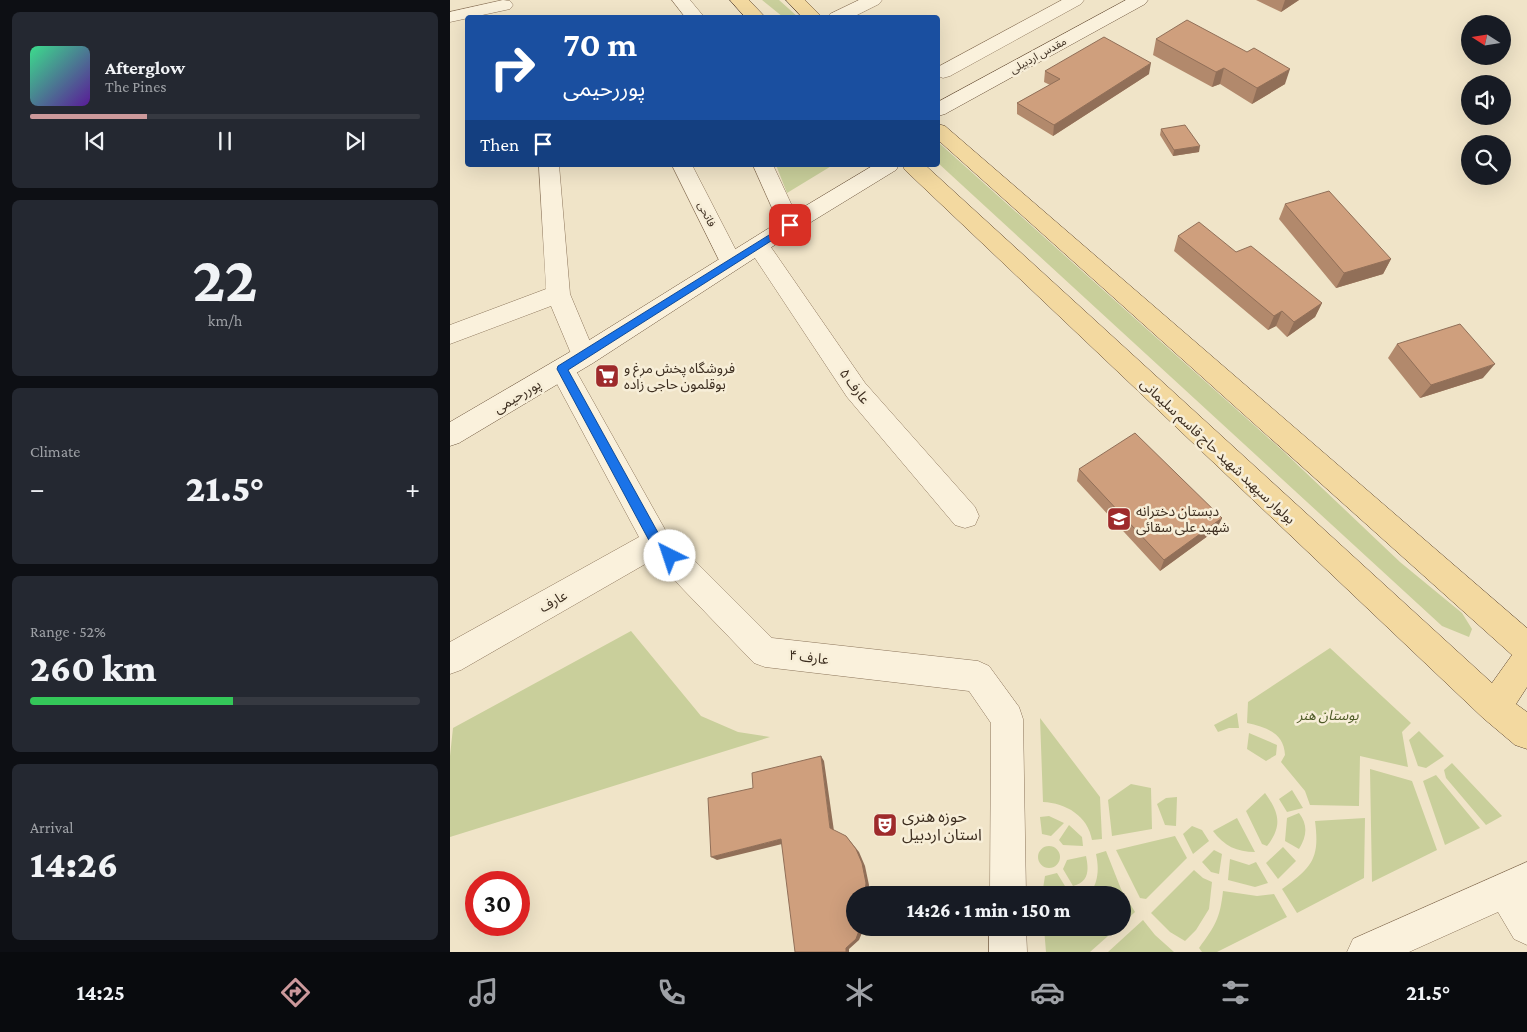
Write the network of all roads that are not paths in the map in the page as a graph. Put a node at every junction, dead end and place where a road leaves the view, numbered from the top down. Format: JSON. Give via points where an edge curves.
{"nodes":[{"id":1,"x":681,"y":0,"type":"edge"},
{"id":2,"x":739,"y":0,"type":"edge"},
{"id":3,"x":795,"y":0,"type":"edge"},
{"id":4,"x":873,"y":0,"type":"edge"},
{"id":5,"x":1076,"y":0,"type":"edge"},
{"id":6,"x":1138,"y":0,"type":"edge"},
{"id":7,"x":505,"y":8,"type":"edge"},
{"id":8,"x":694,"y":15,"type":"edge"},
{"id":9,"x":754,"y":15,"type":"edge"},
{"id":10,"x":811,"y":15,"type":"edge"},
{"id":11,"x":842,"y":15,"type":"edge"},
{"id":12,"x":450,"y":17,"type":"edge"},
{"id":13,"x":943,"y":72,"type":"dead end"},
{"id":14,"x":940,"y":109,"type":"edge"},
{"id":15,"x":940,"y":132,"type":"edge"},
{"id":16,"x":549,"y":167,"type":"edge"},
{"id":17,"x":683,"y":167,"type":"edge"},
{"id":18,"x":764,"y":167,"type":"edge"},
{"id":19,"x":886,"y":167,"type":"edge"},
{"id":20,"x":914,"y":167,"type":"edge"},
{"id":21,"x":790,"y":225,"type":"junction"},
{"id":22,"x":758,"y":246,"type":"junction"},
{"id":23,"x":731,"y":262,"type":"junction"},
{"id":24,"x":558,"y":294,"type":"junction"},
{"id":25,"x":450,"y":335,"type":"edge"},
{"id":26,"x":573,"y":363,"type":"junction"},
{"id":27,"x":450,"y":435,"type":"edge"},
{"id":28,"x":966,"y":516,"type":"dead end"},
{"id":29,"x":657,"y":542,"type":"junction"},
{"id":30,"x":1527,"y":648,"type":"edge"},
{"id":31,"x":450,"y":659,"type":"edge"},
{"id":32,"x":1527,"y":660,"type":"edge"},
{"id":33,"x":1494,"y":707,"type":"junction"},
{"id":34,"x":1527,"y":733,"type":"edge"},
{"id":35,"x":1516,"y":885,"type":"edge"},
{"id":36,"x":1008,"y":886,"type":"edge"},
{"id":37,"x":1527,"y":926,"type":"edge"},
{"id":38,"x":1008,"y":936,"type":"edge"},
{"id":39,"x":1008,"y":952,"type":"edge"},
{"id":40,"x":1366,"y":952,"type":"edge"}],
"edges":[{"from":1,"to":8,"type":"street"},
{"from":2,"to":9,"type":"main road"},
{"from":3,"to":10,"type":"main road"},
{"from":4,"to":11,"type":"street"},
{"from":5,"to":13,"type":"street"},
{"from":6,"to":14,"type":"street","name":"مقدس اردبیلی"},
{"from":7,"to":12,"type":"street"},
{"from":15,"to":30,"type":"main road"},
{"from":16,"to":24,"type":"street","name":"عارف ۴"},
{"from":17,"to":23,"type":"street","name":"فاتحی"},
{"from":18,"to":21,"type":"street"},
{"from":19,"to":21,"type":"street","name":"پوررحیمی"},
{"from":20,"to":33,"type":"main road","name":"بولوار سپهبد شهید حاج قاسم سلیمانی"},
{"from":21,"to":22,"type":"street","name":"پوررحیمی"},
{"from":22,"to":23,"type":"street","name":"پوررحیمی"},
{"from":22,"to":28,"type":"street","name":"عارف ۵","via":[[856,390]]},
{"from":23,"to":26,"type":"street","name":"پوررحیمی"},
{"from":24,"to":25,"type":"street"},
{"from":24,"to":26,"type":"street","name":"عارف ۴"},
{"from":26,"to":27,"type":"street","name":"پوررحیمی"},
{"from":26,"to":29,"type":"street","name":"عارف ۴"},
{"from":29,"to":31,"type":"street","name":"عارف"},
{"from":29,"to":36,"type":"street","name":"عارف ۴","via":[[765,652],[978,677],[1007,719]]},
{"from":32,"to":33,"type":"main road"},
{"from":33,"to":34,"type":"main road","name":"بولوار سپهبد شهید حاج قاسم سلیمانی"},
{"from":35,"to":37,"type":"street"},
{"from":35,"to":40,"type":"street"},
{"from":38,"to":39,"type":"street"}]}
